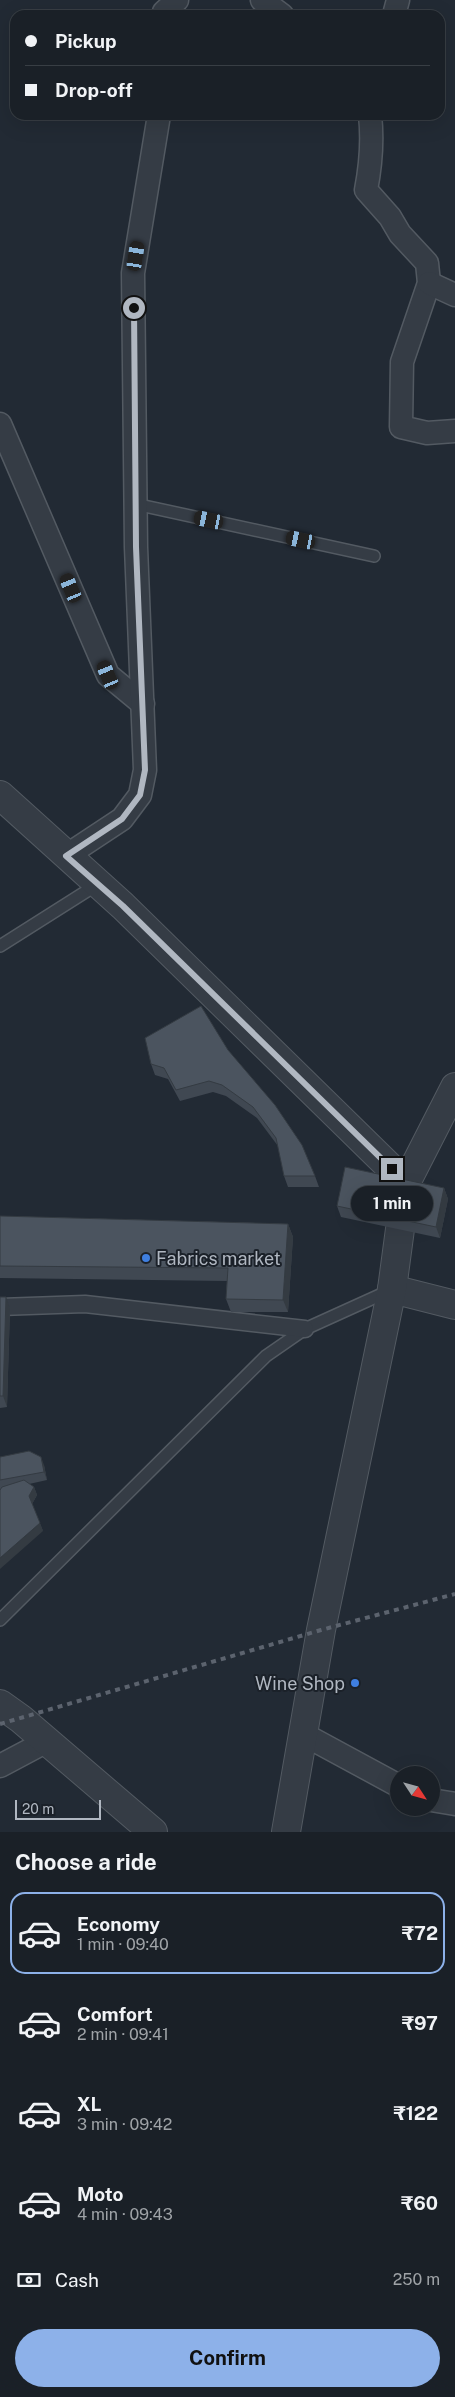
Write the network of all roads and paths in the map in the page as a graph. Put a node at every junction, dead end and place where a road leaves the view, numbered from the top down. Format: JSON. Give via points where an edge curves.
{"nodes":[{"id":1,"x":262,"y":0,"type":"edge"},
{"id":2,"x":275,"y":10,"type":"edge"},
{"id":3,"x":158,"y":120,"type":"edge"},
{"id":4,"x":371,"y":120,"type":"edge"},
{"id":5,"x":429,"y":283,"type":"junction"},
{"id":6,"x":455,"y":295,"type":"edge"},
{"id":7,"x":0,"y":424,"type":"edge"},
{"id":8,"x":455,"y":432,"type":"edge"},
{"id":9,"x":135,"y":504,"type":"junction"},
{"id":10,"x":374,"y":556,"type":"dead end"},
{"id":11,"x":143,"y":704,"type":"junction"},
{"id":12,"x":0,"y":795,"type":"edge"},
{"id":13,"x":66,"y":856,"type":"junction"},
{"id":14,"x":98,"y":884,"type":"junction"},
{"id":15,"x":0,"y":946,"type":"edge"},
{"id":16,"x":455,"y":1086,"type":"edge"},
{"id":17,"x":400,"y":1229,"type":"edge"},
{"id":18,"x":392,"y":1289,"type":"junction"},
{"id":19,"x":455,"y":1305,"type":"edge"},
{"id":20,"x":0,"y":1307,"type":"edge"},
{"id":21,"x":305,"y":1329,"type":"junction"},
{"id":22,"x":0,"y":1620,"type":"edge"},
{"id":23,"x":0,"y":1704,"type":"edge"},
{"id":24,"x":303,"y":1734,"type":"junction"},
{"id":25,"x":47,"y":1741,"type":"junction"},
{"id":26,"x":0,"y":1766,"type":"edge"},
{"id":27,"x":390,"y":1781,"type":"edge"},
{"id":28,"x":440,"y":1802,"type":"edge"},
{"id":29,"x":455,"y":1804,"type":"edge"},
{"id":30,"x":153,"y":1832,"type":"edge"},
{"id":31,"x":286,"y":1832,"type":"edge"}],
"edges":[{"from":1,"to":2,"type":"street"},
{"from":3,"to":9,"type":"street","via":[[134,273]]},
{"from":4,"to":5,"type":"street","via":[[373,144],[366,190],[427,263]]},
{"from":5,"to":6,"type":"street"},
{"from":5,"to":8,"type":"street","via":[[402,362],[401,426],[426,433]]},
{"from":7,"to":11,"type":"street","via":[[108,675]]},
{"from":9,"to":10,"type":"lane"},
{"from":9,"to":11,"type":"street"},
{"from":11,"to":13,"type":"street","via":[[145,770],[140,795],[122,819]]},
{"from":12,"to":13,"type":"street"},
{"from":13,"to":14,"type":"street"},
{"from":14,"to":15,"type":"lane"},
{"from":14,"to":16,"type":"street","via":[[406,1186]]},
{"from":17,"to":18,"type":"street"},
{"from":18,"to":19,"type":"street"},
{"from":18,"to":21,"type":"lane"},
{"from":18,"to":24,"type":"street","via":[[323,1621]]},
{"from":20,"to":21,"type":"street","via":[[85,1304]]},
{"from":21,"to":22,"type":"lane","via":[[266,1356]]},
{"from":23,"to":25,"type":"street"},
{"from":24,"to":27,"type":"street"},
{"from":24,"to":31,"type":"street"},
{"from":25,"to":26,"type":"street"},
{"from":25,"to":30,"type":"street"},
{"from":28,"to":29,"type":"street"}]}
